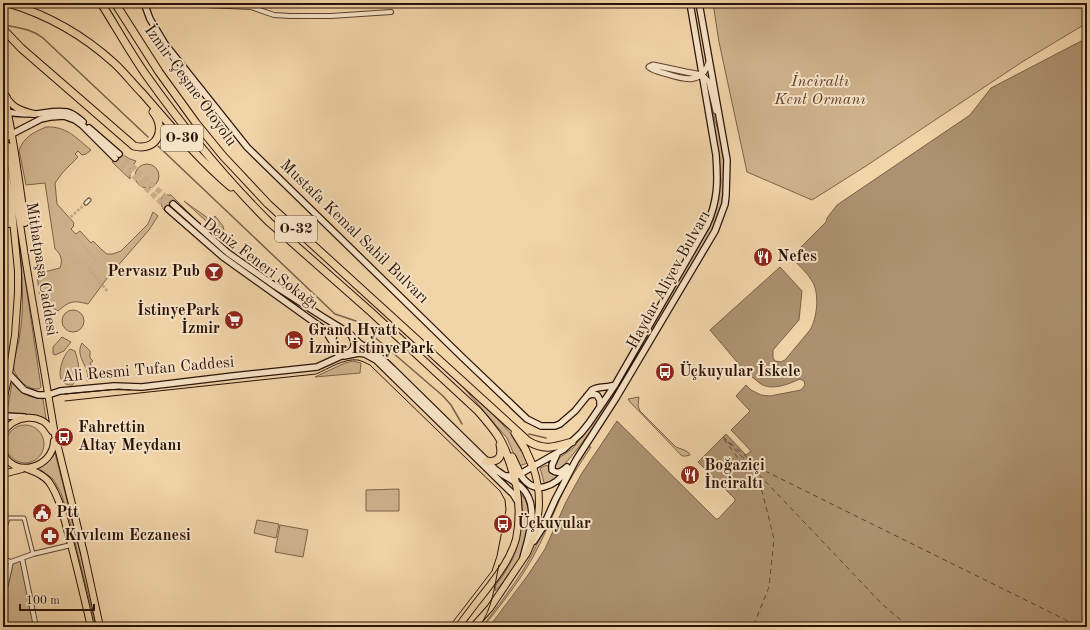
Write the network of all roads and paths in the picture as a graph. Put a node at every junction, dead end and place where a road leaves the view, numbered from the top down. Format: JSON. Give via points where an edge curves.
{"nodes":[{"id":1,"x":8,"y":3,"type":"edge"},
{"id":2,"x":101,"y":3,"type":"edge"},
{"id":3,"x":115,"y":3,"type":"edge"},
{"id":4,"x":144,"y":3,"type":"edge"},
{"id":5,"x":193,"y":3,"type":"edge"},
{"id":6,"x":690,"y":3,"type":"edge"},
{"id":7,"x":699,"y":3,"type":"edge"},
{"id":8,"x":392,"y":12,"type":"dead end"},
{"id":9,"x":3,"y":29,"type":"edge"},
{"id":10,"x":709,"y":62,"type":"junction"},
{"id":11,"x":114,"y":63,"type":"junction"},
{"id":12,"x":702,"y":75,"type":"junction"},
{"id":13,"x":3,"y":89,"type":"edge"},
{"id":14,"x":6,"y":112,"type":"edge"},
{"id":15,"x":34,"y":114,"type":"junction"},
{"id":16,"x":720,"y":125,"type":"junction"},
{"id":17,"x":12,"y":134,"type":"junction"},
{"id":18,"x":3,"y":140,"type":"edge"},
{"id":19,"x":8,"y":146,"type":"tunnel mouth"},
{"id":20,"x":3,"y":156,"type":"edge"},
{"id":21,"x":3,"y":191,"type":"edge"},
{"id":22,"x":89,"y":200,"type":"dead end"},
{"id":23,"x":86,"y":203,"type":"tunnel mouth"},
{"id":24,"x":173,"y":204,"type":"tunnel mouth"},
{"id":25,"x":254,"y":207,"type":"junction"},
{"id":26,"x":168,"y":209,"type":"tunnel mouth"},
{"id":27,"x":18,"y":271,"type":"junction"},
{"id":28,"x":32,"y":296,"type":"junction"},
{"id":29,"x":349,"y":333,"type":"junction"},
{"id":30,"x":332,"y":343,"type":"junction"},
{"id":31,"x":344,"y":356,"type":"junction"},
{"id":32,"x":9,"y":374,"type":"junction"},
{"id":33,"x":615,"y":385,"type":"junction"},
{"id":34,"x":48,"y":395,"type":"junction"},
{"id":35,"x":587,"y":396,"type":"junction"},
{"id":36,"x":4,"y":397,"type":"edge"},
{"id":37,"x":600,"y":406,"type":"junction"},
{"id":38,"x":3,"y":410,"type":"edge"},
{"id":39,"x":3,"y":416,"type":"edge"},
{"id":40,"x":26,"y":417,"type":"junction"},
{"id":41,"x":511,"y":426,"type":"junction"},
{"id":42,"x":3,"y":433,"type":"edge"},
{"id":43,"x":55,"y":435,"type":"junction"},
{"id":44,"x":498,"y":437,"type":"junction"},
{"id":45,"x":572,"y":442,"type":"junction"},
{"id":46,"x":3,"y":453,"type":"edge"},
{"id":47,"x":558,"y":453,"type":"junction"},
{"id":48,"x":576,"y":460,"type":"junction"},
{"id":49,"x":485,"y":464,"type":"junction"},
{"id":50,"x":533,"y":467,"type":"junction"},
{"id":51,"x":25,"y":468,"type":"junction"},
{"id":52,"x":3,"y":474,"type":"edge"},
{"id":53,"x":517,"y":475,"type":"junction"},
{"id":54,"x":506,"y":476,"type":"junction"},
{"id":55,"x":516,"y":484,"type":"junction"},
{"id":56,"x":538,"y":488,"type":"junction"},
{"id":57,"x":518,"y":502,"type":"junction"},
{"id":58,"x":3,"y":534,"type":"edge"},
{"id":59,"x":532,"y":543,"type":"junction"},
{"id":60,"x":71,"y":545,"type":"junction"},
{"id":61,"x":33,"y":554,"type":"junction"},
{"id":62,"x":22,"y":558,"type":"junction"},
{"id":63,"x":3,"y":559,"type":"edge"},
{"id":64,"x":522,"y":561,"type":"junction"},
{"id":65,"x":11,"y":562,"type":"junction"},
{"id":66,"x":3,"y":597,"type":"edge"},
{"id":67,"x":36,"y":627,"type":"edge"},
{"id":68,"x":91,"y":627,"type":"edge"},
{"id":69,"x":100,"y":627,"type":"edge"},
{"id":70,"x":458,"y":627,"type":"edge"},
{"id":71,"x":473,"y":627,"type":"edge"}],
"edges":[{"from":1,"to":11,"type":"highway","number":"O-30","via":[[29,9],[67,28]]},
{"from":2,"to":25,"type":"highway","name":"İzmir-Çeşme Otoyolu","number":"O-32","via":[[149,80],[206,153]]},
{"from":3,"to":41,"type":"highway","name":"İzmir-Çeşme Otoyolu","number":"O-32","via":[[159,72],[223,156],[268,204]]},
{"from":4,"to":35,"type":"main road","name":"Mustafa Kemal Sahil Bulvarı","via":[[165,44],[247,147],[527,419],[541,426],[555,426],[575,411]]},
{"from":5,"to":8,"type":"street","via":[[251,7],[274,15],[290,16]]},
{"from":6,"to":12,"type":"main road","name":"Haydar Aliyev Bulvarı"},
{"from":7,"to":10,"type":"main road","name":"Haydar Aliyev Bulvarı"},
{"from":9,"to":11,"type":"highway","via":[[21,48],[131,144],[139,147],[153,144],[158,138],[160,122]]},
{"from":10,"to":12,"type":"street"},
{"from":10,"to":16,"type":"main road","name":"Haydar Aliyev Bulvarı"},
{"from":11,"to":25,"type":"highway","number":"O-30","via":[[197,154]]},
{"from":12,"to":12,"type":"street","via":[[653,65],[649,67],[685,79]]},
{"from":12,"to":16,"type":"street","via":[[709,82]]},
{"from":12,"to":33,"type":"main road","name":"Haydar Aliyev Bulvarı","via":[[716,155],[718,177],[715,203],[707,225]]},
{"from":13,"to":14,"type":"main road"},
{"from":13,"to":15,"type":"main road","via":[[15,108]]},
{"from":14,"to":15,"type":"main road"},
{"from":14,"to":17,"type":"main road"},
{"from":15,"to":17,"type":"main road","via":[[56,111],[72,114],[117,156],[82,125],[64,116],[41,119]]},
{"from":16,"to":48,"type":"main road","name":"Haydar Aliyev Bulvarı","via":[[727,160],[727,182],[725,204],[715,231],[616,398]]},
{"from":17,"to":18,"type":"main road"},
{"from":17,"to":28,"type":"main road"},
{"from":19,"to":28,"type":"main road","name":"Mithatpaşa Caddesi"},
{"from":20,"to":27,"type":"main road","name":"Mithatpaşa Caddesi"},
{"from":21,"to":27,"type":"main road"},
{"from":22,"to":23,"type":"street"},
{"from":24,"to":29,"type":"main road","name":"Deniz Feneri Sokağı","via":[[228,253]]},
{"from":25,"to":44,"type":"highway","name":"İzmir-Çeşme Otoyolu","number":"O-32","via":[[478,411]]},
{"from":26,"to":30,"type":"main road","name":"Deniz Feneri Sokağı","via":[[223,257],[325,330]]},
{"from":27,"to":32,"type":"main road","name":"Mithatpaşa Caddesi","via":[[17,315]]},
{"from":28,"to":34,"type":"main road","name":"Mithatpaşa Caddesi"},
{"from":29,"to":30,"type":"main road","via":[[342,330],[335,333]]},
{"from":29,"to":31,"type":"main road","via":[[354,340],[354,348]]},
{"from":29,"to":49,"type":"main road","name":"Deniz Feneri Sokağı","via":[[393,369]]},
{"from":30,"to":31,"type":"main road","name":"Deniz Feneri Sokağı","via":[[338,354]]},
{"from":31,"to":34,"type":"main road","name":"Ali Resmi Tufan Caddesi","via":[[317,367],[142,387],[114,386],[60,391]]},
{"from":31,"to":49,"type":"main road","via":[[359,353],[376,360]]},
{"from":32,"to":34,"type":"main road","via":[[24,390],[38,395]]},
{"from":32,"to":36,"type":"main road","name":"Mithatpaşa Caddesi"},
{"from":33,"to":35,"type":"main road","name":"Mustafa Kemal Sahil Bulvarı","via":[[595,388]]},
{"from":33,"to":37,"type":"main road","name":"Haydar Aliyev Bulvarı"},
{"from":34,"to":43,"type":"main road","name":"Mithatpaşa Caddesi"},
{"from":35,"to":37,"type":"main road","via":[[597,395]]},
{"from":36,"to":38,"type":"main road","name":"Mithatpaşa Caddesi"},
{"from":37,"to":45,"type":"main road","name":"Haydar Aliyev Bulvarı"},
{"from":39,"to":40,"type":"main road"},
{"from":40,"to":42,"type":"main road","via":[[12,422]]},
{"from":40,"to":43,"type":"main road","via":[[45,422]]},
{"from":41,"to":45,"type":"highway","via":[[528,441],[540,447],[555,447]]},
{"from":41,"to":50,"type":"highway"},
{"from":43,"to":51,"type":"main road","via":[[54,447],[49,457],[44,462]]},
{"from":43,"to":69,"type":"main road"},
{"from":44,"to":49,"type":"highway","via":[[500,457]]},
{"from":44,"to":53,"type":"highway","name":"İzmir-Çeşme Otoyolu","via":[[506,445]]},
{"from":45,"to":47,"type":"main road","name":"Haydar Aliyev Bulvarı"},
{"from":46,"to":51,"type":"main road","via":[[9,462]]},
{"from":47,"to":48,"type":"main road","via":[[551,467],[555,472],[562,472]]},
{"from":47,"to":50,"type":"main road","name":"Haydar Aliyev Bulvarı"},
{"from":48,"to":56,"type":"main road","via":[[559,480]]},
{"from":48,"to":59,"type":"main road","name":"Haydar Aliyev Bulvarı"},
{"from":49,"to":54,"type":"main road"},
{"from":49,"to":57,"type":"main road"},
{"from":50,"to":53,"type":"main road","name":"Haydar Aliyev Bulvarı"},
{"from":50,"to":56,"type":"main road"},
{"from":51,"to":52,"type":"main road"},
{"from":51,"to":60,"type":"main road","via":[[48,481],[57,495]]},
{"from":53,"to":54,"type":"main road"},
{"from":53,"to":55,"type":"highway"},
{"from":53,"to":56,"type":"main road"},
{"from":54,"to":55,"type":"main road"},
{"from":55,"to":57,"type":"main road"},
{"from":55,"to":64,"type":"main road","via":[[528,496],[532,515]]},
{"from":56,"to":59,"type":"main road","via":[[539,515]]},
{"from":57,"to":70,"type":"main road","via":[[518,531],[510,554],[503,568]]},
{"from":58,"to":61,"type":"street","via":[[8,518],[24,518]]},
{"from":59,"to":64,"type":"main road"},
{"from":60,"to":61,"type":"street"},
{"from":60,"to":68,"type":"main road"},
{"from":61,"to":62,"type":"street"},
{"from":62,"to":65,"type":"street"},
{"from":62,"to":67,"type":"street"},
{"from":63,"to":65,"type":"street"},
{"from":64,"to":71,"type":"main road","via":[[490,608]]},
{"from":65,"to":66,"type":"street"}]}
